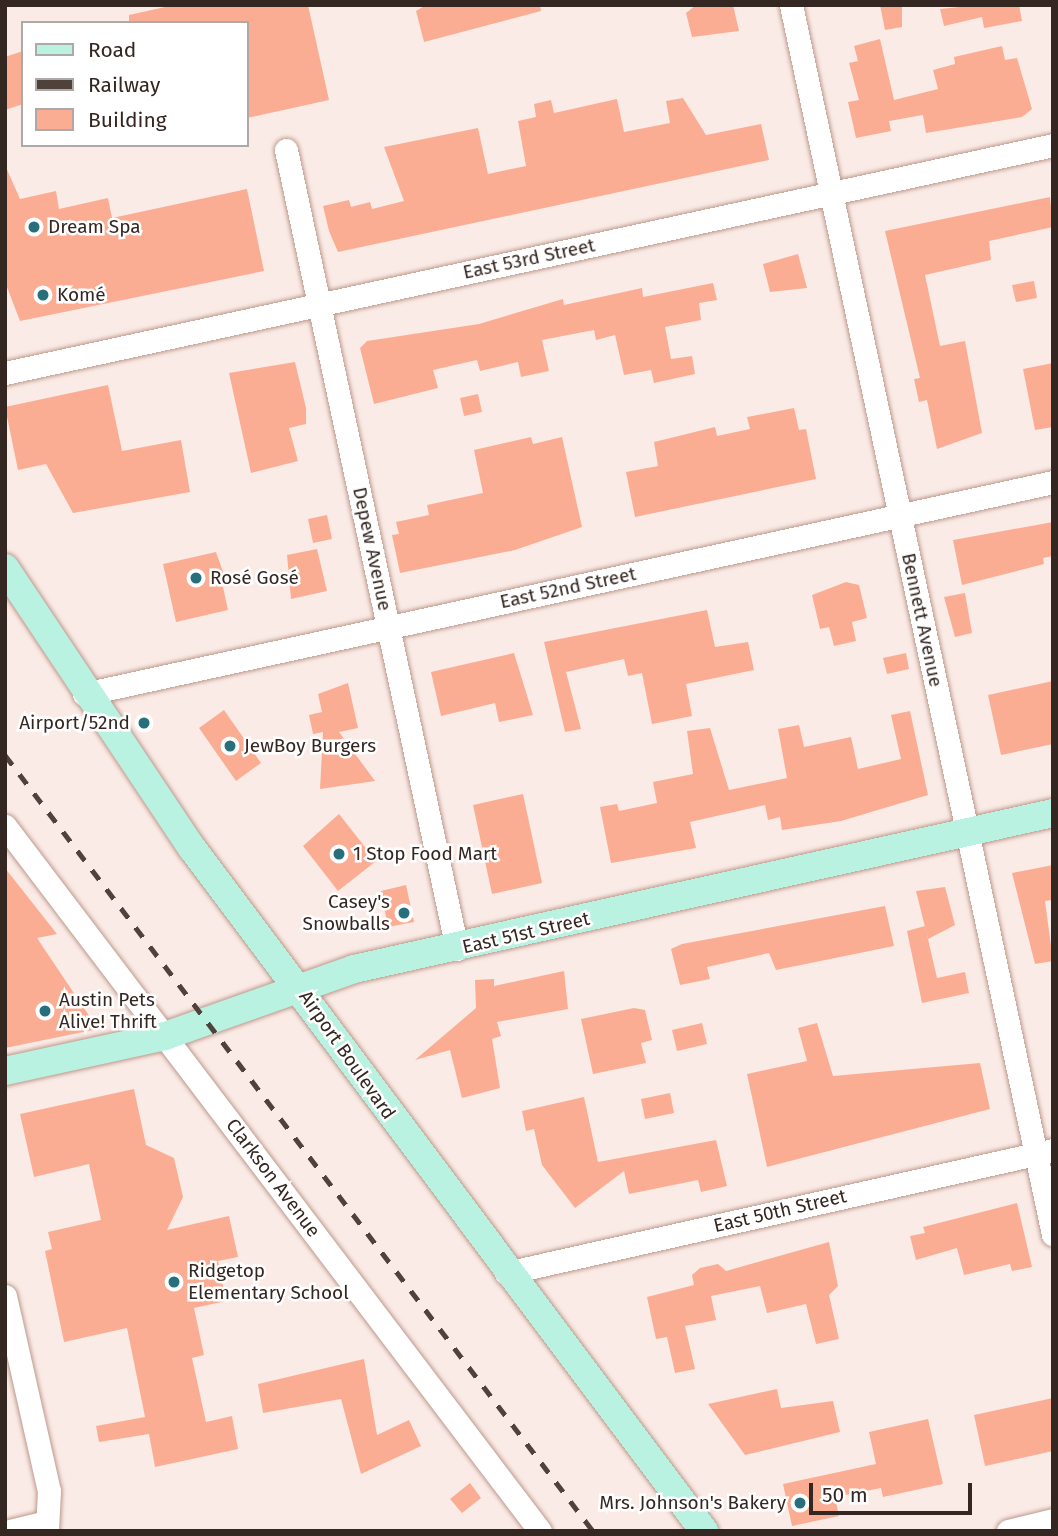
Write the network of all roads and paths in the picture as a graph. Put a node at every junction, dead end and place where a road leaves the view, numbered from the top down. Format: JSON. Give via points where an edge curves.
{"nodes":[{"id":1,"x":791,"y":5,"type":"edge"},
{"id":2,"x":1053,"y":145,"type":"edge"},
{"id":3,"x":286,"y":150,"type":"dead end"},
{"id":4,"x":831,"y":194,"type":"junction"},
{"id":5,"x":320,"y":305,"type":"junction"},
{"id":6,"x":5,"y":373,"type":"edge"},
{"id":7,"x":1053,"y":482,"type":"edge"},
{"id":8,"x":900,"y":516,"type":"junction"},
{"id":9,"x":5,"y":568,"type":"edge"},
{"id":10,"x":388,"y":628,"type":"junction"},
{"id":11,"x":84,"y":694,"type":"junction"},
{"id":12,"x":1053,"y":813,"type":"edge"},
{"id":13,"x":5,"y":826,"type":"edge"},
{"id":14,"x":967,"y":832,"type":"junction"},
{"id":15,"x":457,"y":949,"type":"junction"},
{"id":16,"x":297,"y":985,"type":"junction"},
{"id":17,"x":165,"y":1036,"type":"junction"},
{"id":18,"x":5,"y":1071,"type":"edge"},
{"id":19,"x":1044,"y":1151,"type":"edge"},
{"id":20,"x":1053,"y":1234,"type":"edge"},
{"id":21,"x":506,"y":1273,"type":"junction"},
{"id":22,"x":5,"y":1296,"type":"edge"},
{"id":23,"x":516,"y":1499,"type":"junction"},
{"id":24,"x":1053,"y":1520,"type":"edge"},
{"id":25,"x":46,"y":1526,"type":"edge"},
{"id":26,"x":10,"y":1531,"type":"edge"},
{"id":27,"x":522,"y":1531,"type":"edge"},
{"id":28,"x":540,"y":1531,"type":"edge"},
{"id":29,"x":704,"y":1531,"type":"edge"},
{"id":30,"x":1007,"y":1531,"type":"edge"}],
"edges":[{"from":1,"to":4,"type":"street","name":"Bennett Avenue"},
{"from":2,"to":4,"type":"street","name":"East 53rd Street"},
{"from":3,"to":5,"type":"street","name":"Depew Avenue"},
{"from":4,"to":5,"type":"street","name":"East 53rd Street"},
{"from":4,"to":8,"type":"street","name":"Bennett Avenue"},
{"from":5,"to":6,"type":"street","name":"East 53rd Street"},
{"from":5,"to":10,"type":"street","name":"Depew Avenue"},
{"from":7,"to":8,"type":"street","name":"East 52nd Street"},
{"from":8,"to":10,"type":"street","name":"East 52nd Street"},
{"from":8,"to":14,"type":"street","name":"Bennett Avenue"},
{"from":9,"to":11,"type":"main road","name":"Airport Boulevard"},
{"from":10,"to":11,"type":"street","name":"East 52nd Street"},
{"from":10,"to":15,"type":"street","name":"Depew Avenue"},
{"from":11,"to":16,"type":"main road","name":"Airport Boulevard"},
{"from":12,"to":14,"type":"main road","name":"East 51st Street"},
{"from":13,"to":17,"type":"street","name":"Clarkson Avenue"},
{"from":14,"to":15,"type":"main road","name":"East 51st Street"},
{"from":14,"to":19,"type":"street","name":"Bennett Avenue"},
{"from":15,"to":16,"type":"main road","name":"East 51st Street"},
{"from":16,"to":17,"type":"main road","name":"East 51st Street"},
{"from":16,"to":21,"type":"main road","name":"Airport Boulevard"},
{"from":17,"to":18,"type":"main road","name":"East 51st Street"},
{"from":17,"to":23,"type":"street","name":"Clarkson Avenue"},
{"from":19,"to":20,"type":"street","name":"Bennett Avenue"},
{"from":19,"to":21,"type":"street","name":"East 50th Street"},
{"from":21,"to":29,"type":"main road","name":"Airport Boulevard"},
{"from":22,"to":25,"type":"street","via":[[49,1491]]},
{"from":23,"to":27,"type":"street"},
{"from":23,"to":28,"type":"street","name":"Clarkson Avenue"},
{"from":24,"to":30,"type":"street"},
{"from":25,"to":26,"type":"street"}]}
